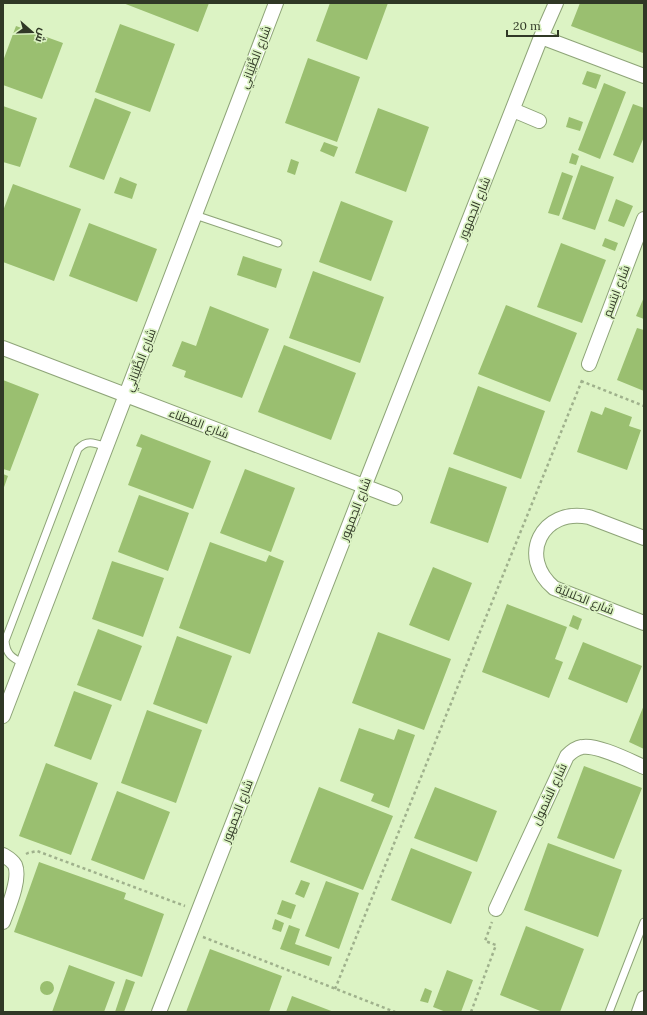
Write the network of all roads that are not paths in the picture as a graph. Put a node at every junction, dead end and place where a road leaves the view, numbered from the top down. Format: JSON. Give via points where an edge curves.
{"nodes":[{"id":1,"x":276,"y":3,"type":"edge"},
{"id":2,"x":554,"y":4,"type":"edge"},
{"id":3,"x":541,"y":37,"type":"junction"},
{"id":4,"x":644,"y":76,"type":"edge"},
{"id":5,"x":513,"y":110,"type":"junction"},
{"id":6,"x":539,"y":121,"type":"dead end"},
{"id":7,"x":195,"y":214,"type":"junction"},
{"id":8,"x":644,"y":218,"type":"edge"},
{"id":9,"x":278,"y":243,"type":"dead end"},
{"id":10,"x":3,"y":348,"type":"edge"},
{"id":11,"x":589,"y":364,"type":"road end"},
{"id":12,"x":126,"y":395,"type":"junction"},
{"id":13,"x":106,"y":447,"type":"junction"},
{"id":14,"x":364,"y":487,"type":"junction"},
{"id":15,"x":395,"y":498,"type":"dead end"},
{"id":16,"x":644,"y":538,"type":"edge"},
{"id":17,"x":644,"y":622,"type":"edge"},
{"id":18,"x":23,"y":663,"type":"junction"},
{"id":19,"x":3,"y":716,"type":"edge"},
{"id":20,"x":644,"y":767,"type":"edge"},
{"id":21,"x":3,"y":855,"type":"edge"},
{"id":22,"x":496,"y":910,"type":"road end"},
{"id":23,"x":3,"y":922,"type":"edge"},
{"id":24,"x":644,"y":922,"type":"edge"},
{"id":25,"x":644,"y":998,"type":"edge"},
{"id":26,"x":160,"y":1012,"type":"edge"},
{"id":27,"x":609,"y":1012,"type":"edge"},
{"id":28,"x":639,"y":1012,"type":"edge"}],
"edges":[{"from":1,"to":7,"type":"street","name":"شارع الظَّبْيَاني"},
{"from":2,"to":3,"type":"street","name":"شارع الجمهور"},
{"from":3,"to":4,"type":"street"},
{"from":3,"to":5,"type":"street","name":"شارع الجمهور"},
{"from":5,"to":6,"type":"street"},
{"from":5,"to":14,"type":"street","name":"شارع الجمهور"},
{"from":7,"to":9,"type":"lane"},
{"from":7,"to":12,"type":"street","name":"شارع الظَّبْيَاني"},
{"from":8,"to":11,"type":"street","name":"شارع ابتسم"},
{"from":10,"to":12,"type":"street","name":"شارع الفطناء"},
{"from":12,"to":13,"type":"street","name":"شارع الظَّبْيَاني"},
{"from":12,"to":14,"type":"street","name":"شارع الفطناء"},
{"from":13,"to":18,"type":"street","name":"شارع الظَّبْيَاني"},
{"from":13,"to":18,"type":"lane","via":[[91,442],[78,449],[5,641],[9,655]]},
{"from":14,"to":15,"type":"street","name":"شارع الفطناء"},
{"from":14,"to":26,"type":"street","name":"شارع الجمهور"},
{"from":16,"to":17,"type":"street","name":"شارع الحَلالِيَّة","via":[[588,517],[570,515],[556,520],[545,529],[537,546],[536,556],[541,574],[554,588]]},
{"from":18,"to":19,"type":"street","name":"شارع الظَّبْيَاني"},
{"from":20,"to":22,"type":"street","name":"شارع الشمول","via":[[592,746],[583,746],[567,756]]},
{"from":21,"to":23,"type":"street","via":[[15,865],[17,872]]},
{"from":24,"to":27,"type":"lane"},
{"from":25,"to":28,"type":"street"}]}
